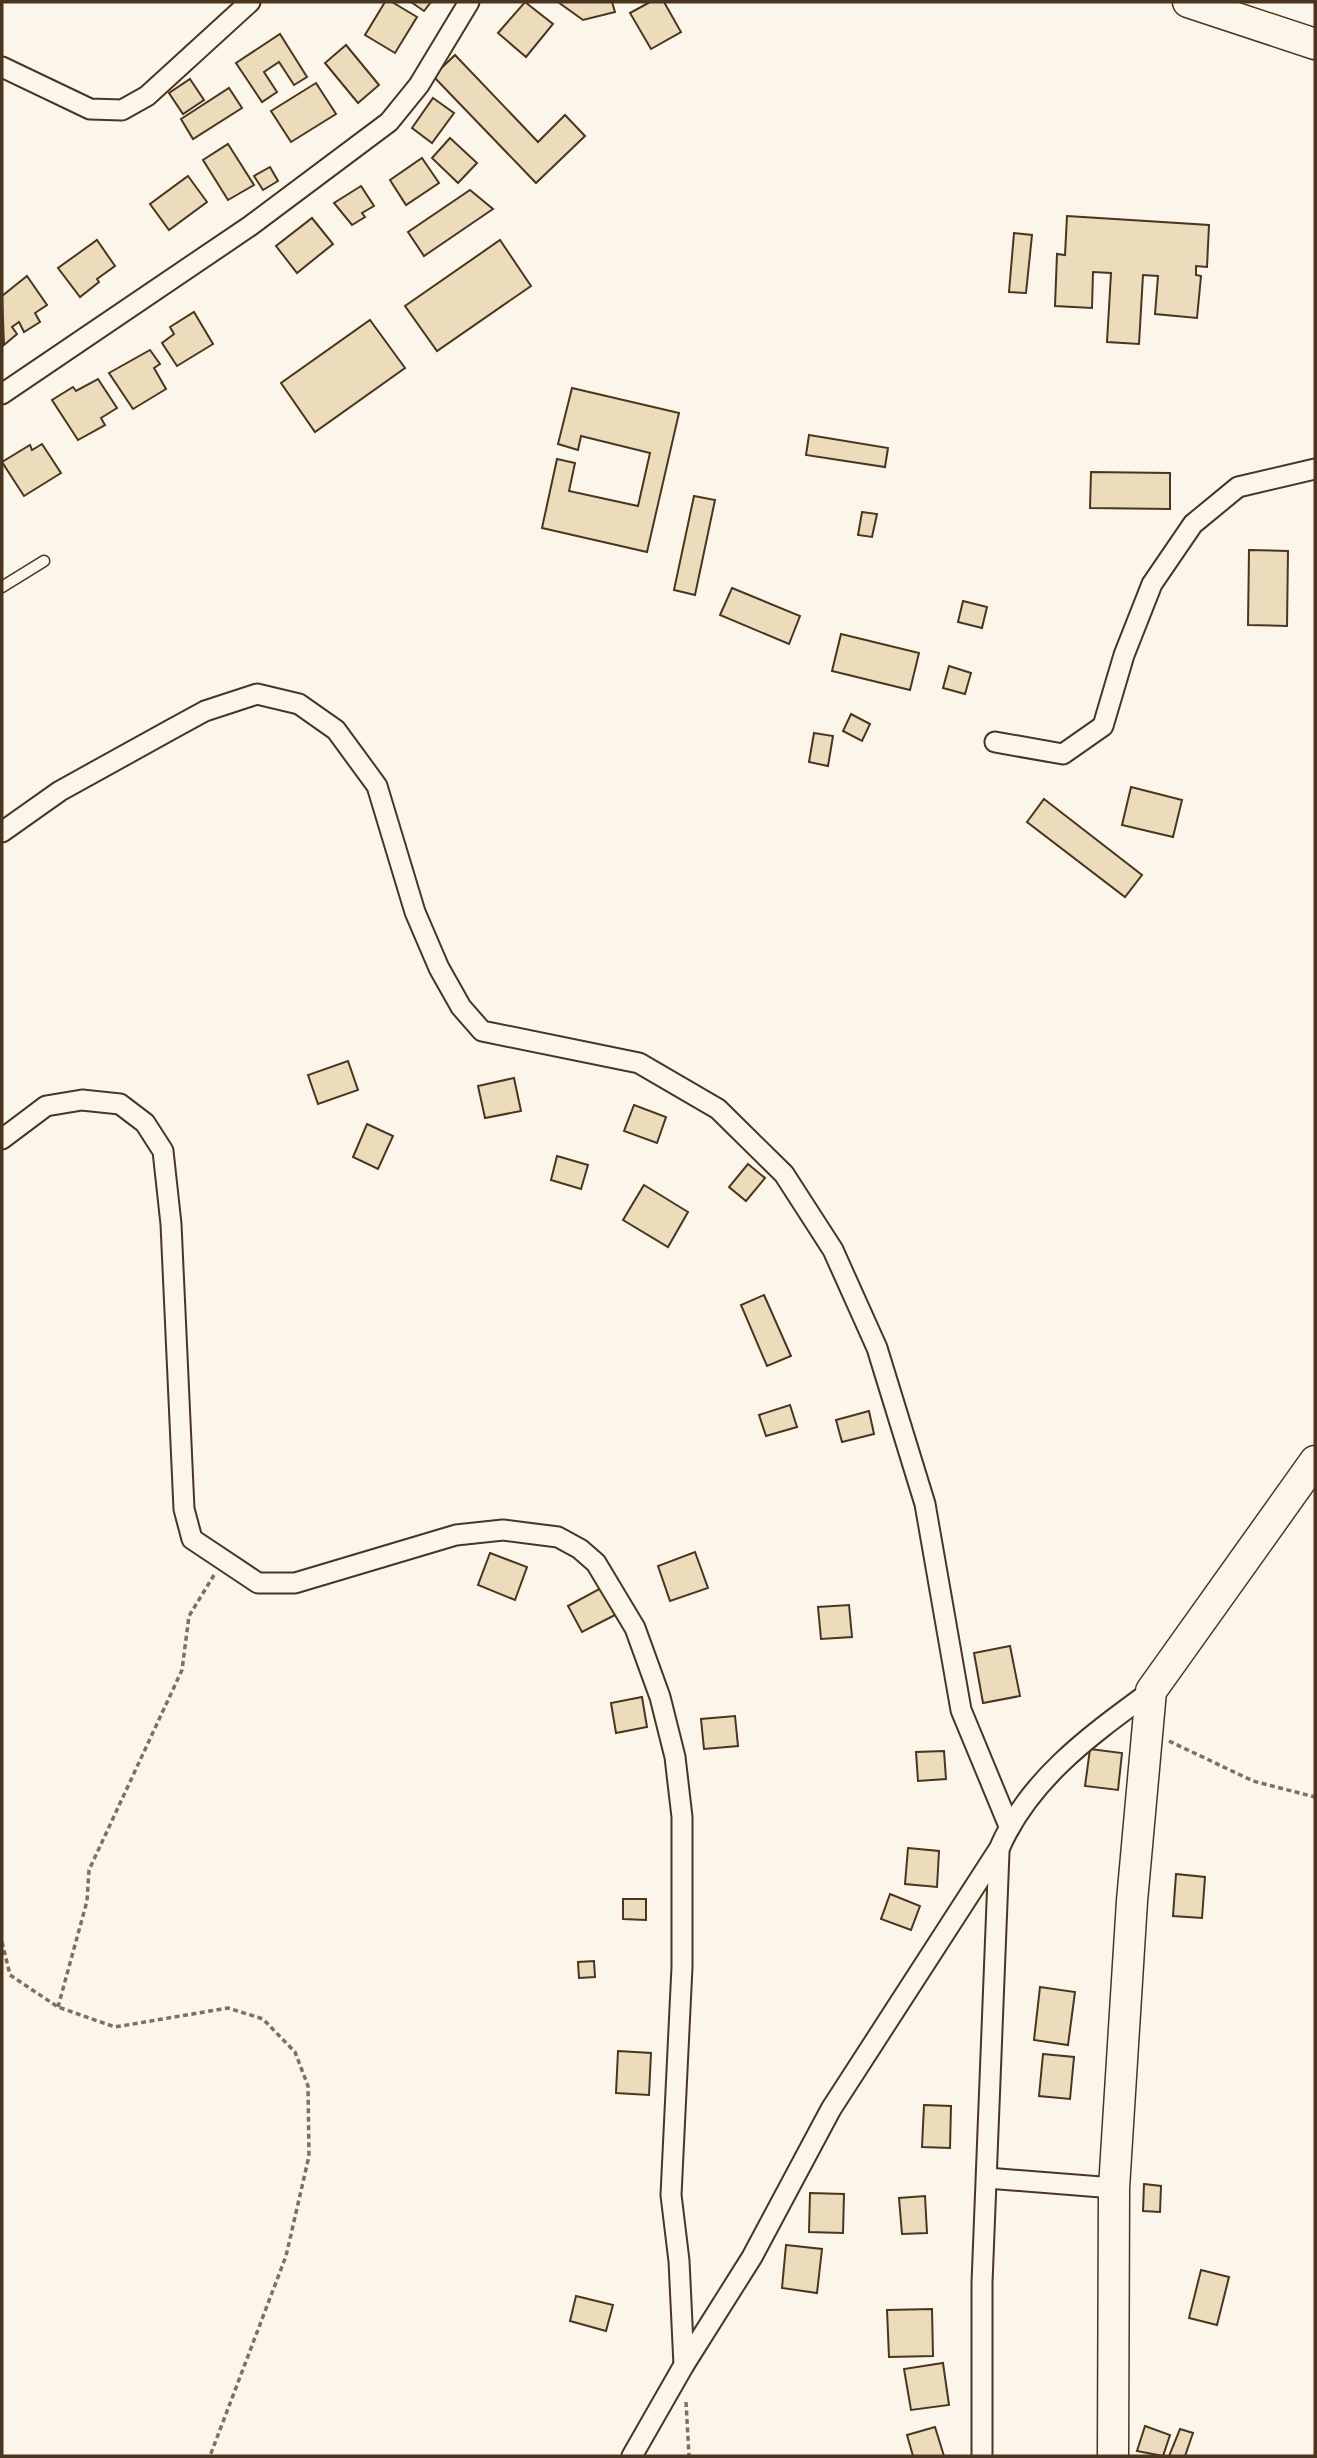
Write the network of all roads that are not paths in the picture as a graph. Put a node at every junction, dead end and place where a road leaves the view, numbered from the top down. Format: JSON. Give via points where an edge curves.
{"nodes":[{"id":1,"x":250,"y":2,"type":"edge"},
{"id":2,"x":469,"y":2,"type":"edge"},
{"id":3,"x":1188,"y":2,"type":"edge"},
{"id":4,"x":1315,"y":44,"type":"edge"},
{"id":5,"x":2,"y":67,"type":"edge"},
{"id":6,"x":2,"y":394,"type":"edge"},
{"id":7,"x":1315,"y":470,"type":"edge"},
{"id":8,"x":44,"y":561,"type":"dead end"},
{"id":9,"x":2,"y":587,"type":"edge"},
{"id":10,"x":995,"y":742,"type":"dead end"},
{"id":11,"x":2,"y":832,"type":"edge"},
{"id":12,"x":2,"y":1139,"type":"edge"},
{"id":13,"x":1315,"y":1461,"type":"edge"},
{"id":14,"x":1151,"y":1691,"type":"junction"},
{"id":15,"x":1009,"y":1826,"type":"junction"},
{"id":16,"x":999,"y":1849,"type":"junction"},
{"id":17,"x":987,"y":2178,"type":"junction"},
{"id":18,"x":1114,"y":2188,"type":"junction"},
{"id":19,"x":684,"y":2365,"type":"junction"},
{"id":20,"x":632,"y":2456,"type":"edge"},
{"id":21,"x":982,"y":2456,"type":"edge"},
{"id":22,"x":1113,"y":2456,"type":"edge"}],
"edges":[{"from":1,"to":5,"type":"street","via":[[147,96],[122,110],[90,109]]},
{"from":2,"to":6,"type":"street","via":[[419,85],[389,122],[250,226]]},
{"from":3,"to":4,"type":"main road"},
{"from":7,"to":10,"type":"street","via":[[1238,487],[1193,524],[1152,584],[1103,726],[1063,754]]},
{"from":8,"to":9,"type":"lane"},
{"from":11,"to":15,"type":"street","via":[[60,791],[205,711],[257,695],[299,704],[336,730],[377,786],[415,912],[439,968],[461,1007],[482,1031],[639,1063],[718,1109],[784,1174],[833,1250],[877,1348],[925,1504],[961,1710]]},
{"from":12,"to":19,"type":"street","via":[[46,1106],[82,1100],[120,1104],[145,1123],[163,1151],[171,1224],[184,1508],[192,1539],[258,1583],[295,1583],[456,1535],[503,1530],[558,1537],[596,1563],[635,1629],[675,1756],[682,1817],[682,1967],[671,2195]]},
{"from":13,"to":14,"type":"main road"},
{"from":14,"to":15,"type":"street","via":[[1080,1743],[1041,1783]]},
{"from":14,"to":18,"type":"main road"},
{"from":15,"to":16,"type":"street"},
{"from":16,"to":17,"type":"street"},
{"from":16,"to":19,"type":"street","via":[[831,2109],[752,2257]]},
{"from":17,"to":18,"type":"street"},
{"from":17,"to":21,"type":"street"},
{"from":18,"to":22,"type":"main road"},
{"from":19,"to":20,"type":"street"}]}
